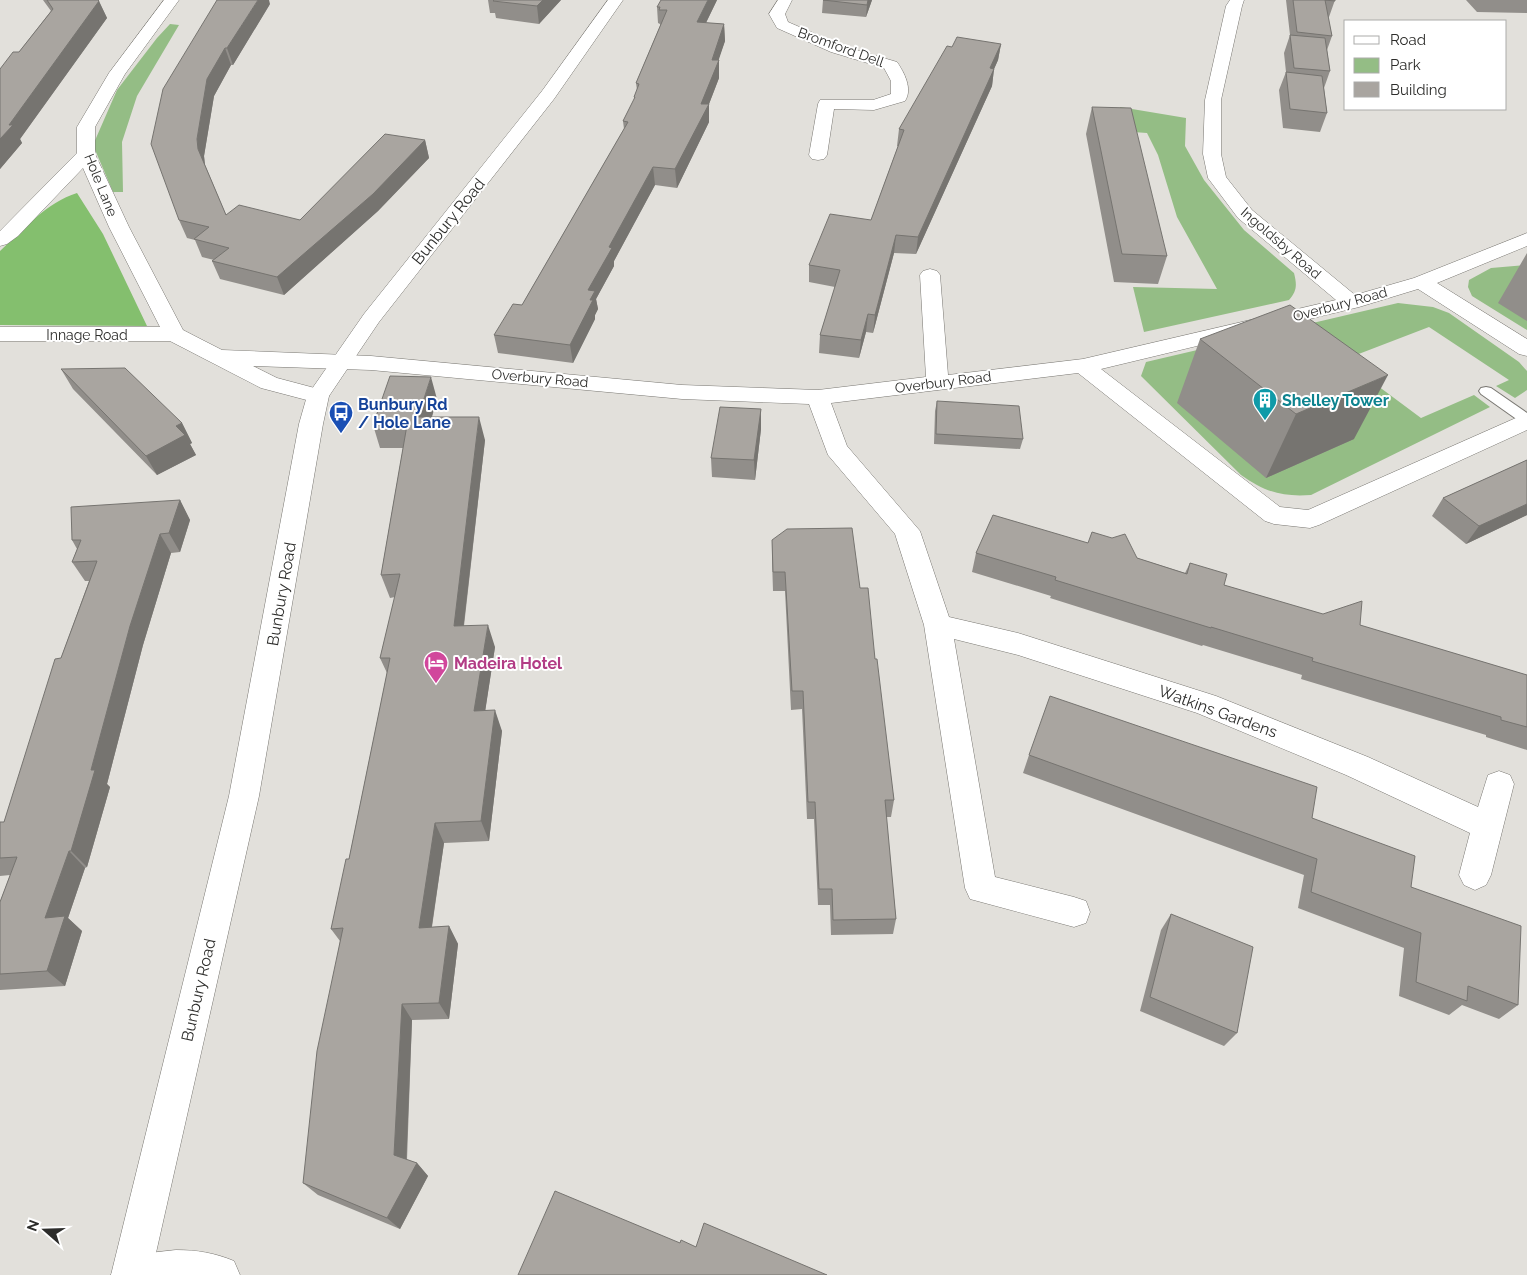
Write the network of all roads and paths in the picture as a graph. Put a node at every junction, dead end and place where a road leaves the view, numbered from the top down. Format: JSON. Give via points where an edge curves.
{"nodes":[{"id":1,"x":172,"y":0,"type":"edge"},
{"id":2,"x":616,"y":0,"type":"edge"},
{"id":3,"x":785,"y":0,"type":"edge"},
{"id":4,"x":1237,"y":0,"type":"edge"},
{"id":5,"x":86,"y":154,"type":"junction"},
{"id":6,"x":818,"y":155,"type":"dead end"},
{"id":7,"x":1527,"y":239,"type":"edge"},
{"id":8,"x":0,"y":240,"type":"edge"},
{"id":9,"x":930,"y":275,"type":"dead end"},
{"id":10,"x":1420,"y":282,"type":"junction"},
{"id":11,"x":1352,"y":303,"type":"junction"},
{"id":12,"x":0,"y":334,"type":"edge"},
{"id":13,"x":174,"y":334,"type":"junction"},
{"id":14,"x":1527,"y":349,"type":"edge"},
{"id":15,"x":218,"y":356,"type":"junction"},
{"id":16,"x":342,"y":362,"type":"junction"},
{"id":17,"x":1084,"y":366,"type":"junction"},
{"id":18,"x":937,"y":382,"type":"junction"},
{"id":19,"x":1486,"y":391,"type":"dead end"},
{"id":20,"x":318,"y":396,"type":"junction"},
{"id":21,"x":818,"y":397,"type":"junction"},
{"id":22,"x":1527,"y":420,"type":"edge"},
{"id":23,"x":938,"y":625,"type":"junction"},
{"id":24,"x":1499,"y":784,"type":"dead end"},
{"id":25,"x":1487,"y":826,"type":"junction"},
{"id":26,"x":1475,"y":875,"type":"dead end"},
{"id":27,"x":1074,"y":912,"type":"dead end"},
{"id":28,"x":131,"y":1275,"type":"edge"},
{"id":29,"x":220,"y":1275,"type":"edge"}],
"edges":[{"from":1,"to":5,"type":"street","name":"Hole Lane","via":[[117,72],[86,127]]},
{"from":2,"to":16,"type":"street","name":"Bunbury Road","via":[[548,95],[371,318]]},
{"from":3,"to":6,"type":"street","name":"Bromford Dell","via":[[777,14],[782,25],[837,49],[891,65],[899,81],[900,97],[874,105],[826,104]]},
{"from":4,"to":11,"type":"street","name":"Ingoldsby Road","via":[[1213,100],[1212,154],[1217,178],[1245,214]]},
{"from":5,"to":8,"type":"street"},
{"from":5,"to":13,"type":"street","name":"Hole Lane"},
{"from":7,"to":10,"type":"street","name":"Overbury Road"},
{"from":9,"to":18,"type":"street"},
{"from":10,"to":11,"type":"street","name":"Overbury Road"},
{"from":10,"to":14,"type":"street"},
{"from":11,"to":17,"type":"street","name":"Overbury Road"},
{"from":12,"to":13,"type":"street","name":"Innage Road"},
{"from":13,"to":15,"type":"street"},
{"from":15,"to":16,"type":"street"},
{"from":15,"to":20,"type":"street","via":[[269,384]]},
{"from":16,"to":20,"type":"street","name":"Bunbury Road"},
{"from":16,"to":21,"type":"street","name":"Overbury Road","via":[[682,392]]},
{"from":17,"to":18,"type":"street","name":"Overbury Road"},
{"from":17,"to":22,"type":"street","via":[[1274,515],[1310,519]]},
{"from":18,"to":21,"type":"street","name":"Overbury Road"},
{"from":19,"to":22,"type":"lane"},
{"from":20,"to":28,"type":"street","name":"Bunbury Road","via":[[244,796]]},
{"from":21,"to":23,"type":"street","via":[[836,449],[907,531]]},
{"from":23,"to":25,"type":"street","name":"Watkins Gardens","via":[[1018,644],[1206,704],[1357,766]]},
{"from":23,"to":27,"type":"street","via":[[981,888]]},
{"from":24,"to":25,"type":"street"},
{"from":25,"to":26,"type":"street"},
{"from":28,"to":29,"type":"street","via":[[176,1271],[210,1271]]}]}
